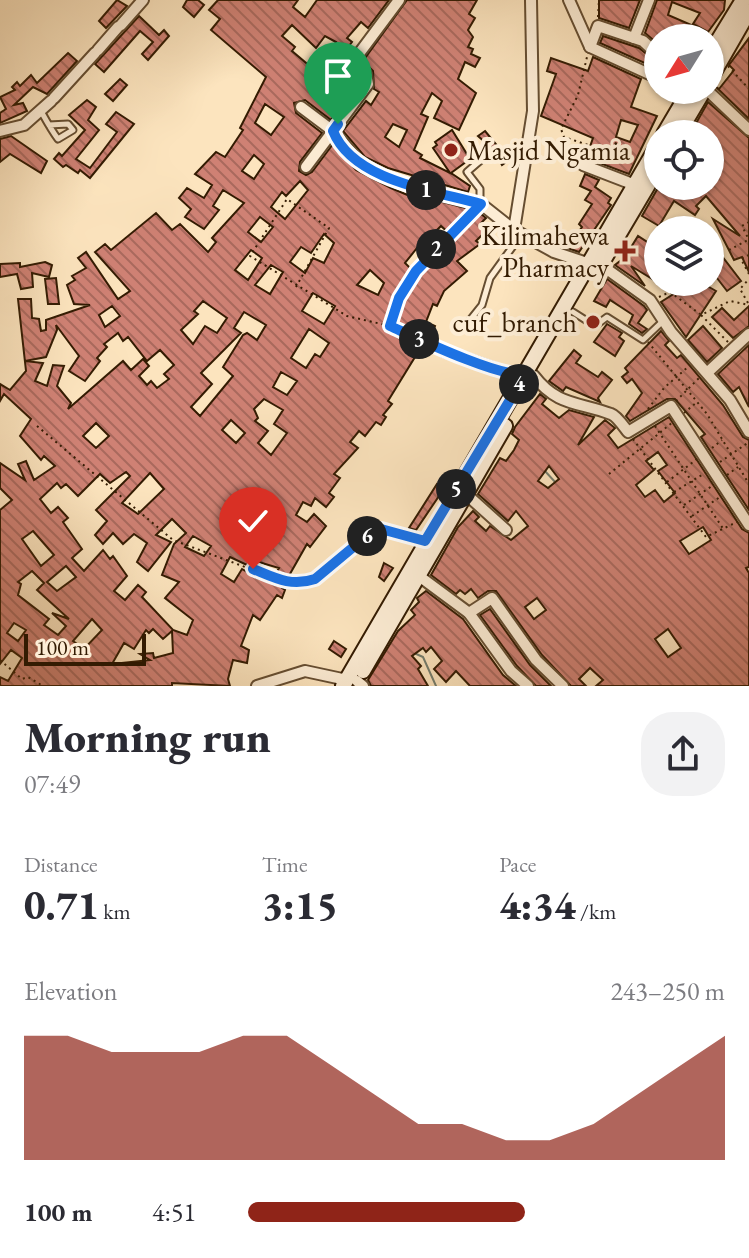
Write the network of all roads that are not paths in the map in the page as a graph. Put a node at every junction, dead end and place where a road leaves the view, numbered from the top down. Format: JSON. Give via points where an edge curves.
{"nodes":[{"id":1,"x":143,"y":0,"type":"edge"},
{"id":2,"x":399,"y":0,"type":"edge"},
{"id":3,"x":531,"y":0,"type":"edge"},
{"id":4,"x":569,"y":0,"type":"edge"},
{"id":5,"x":649,"y":0,"type":"edge"},
{"id":6,"x":743,"y":0,"type":"edge"},
{"id":7,"x":749,"y":11,"type":"edge"},
{"id":8,"x":724,"y":35,"type":"edge"},
{"id":9,"x":634,"y":38,"type":"junction"},
{"id":10,"x":644,"y":42,"type":"edge"},
{"id":11,"x":724,"y":42,"type":"edge"},
{"id":12,"x":590,"y":47,"type":"junction"},
{"id":13,"x":644,"y":70,"type":"edge"},
{"id":14,"x":720,"y":104,"type":"edge"},
{"id":15,"x":301,"y":107,"type":"dead end"},
{"id":16,"x":42,"y":113,"type":"junction"},
{"id":17,"x":49,"y":125,"type":"junction"},
{"id":18,"x":749,"y":130,"type":"edge"},
{"id":19,"x":0,"y":131,"type":"edge"},
{"id":20,"x":333,"y":131,"type":"junction"},
{"id":21,"x":489,"y":153,"type":"dead end"},
{"id":22,"x":583,"y":165,"type":"road end"},
{"id":23,"x":306,"y":167,"type":"dead end"},
{"id":24,"x":644,"y":169,"type":"edge"},
{"id":25,"x":635,"y":185,"type":"junction"},
{"id":26,"x":644,"y":190,"type":"edge"},
{"id":27,"x":480,"y":204,"type":"junction"},
{"id":28,"x":518,"y":232,"type":"junction"},
{"id":29,"x":596,"y":265,"type":"junction"},
{"id":30,"x":573,"y":312,"type":"junction"},
{"id":31,"x":663,"y":321,"type":"junction"},
{"id":32,"x":466,"y":325,"type":"dead end"},
{"id":33,"x":749,"y":334,"type":"edge"},
{"id":34,"x":444,"y":351,"type":"road end"},
{"id":35,"x":707,"y":372,"type":"junction"},
{"id":36,"x":529,"y":376,"type":"junction"},
{"id":37,"x":749,"y":432,"type":"edge"},
{"id":38,"x":466,"y":494,"type":"junction"},
{"id":39,"x":747,"y":522,"type":"edge"},
{"id":40,"x":506,"y":530,"type":"dead end"},
{"id":41,"x":425,"y":541,"type":"junction"},
{"id":42,"x":419,"y":576,"type":"junction"},
{"id":43,"x":315,"y":579,"type":"road end"},
{"id":44,"x":469,"y":613,"type":"junction"},
{"id":45,"x":353,"y":684,"type":"edge"},
{"id":46,"x":257,"y":686,"type":"edge"},
{"id":47,"x":528,"y":686,"type":"edge"},
{"id":48,"x":563,"y":686,"type":"edge"}],
"edges":[{"from":1,"to":16,"type":"street"},
{"from":2,"to":20,"type":"street","via":[[355,59],[368,84]]},
{"from":3,"to":28,"type":"street","via":[[533,111]]},
{"from":4,"to":12,"type":"street"},
{"from":5,"to":9,"type":"street"},
{"from":6,"to":8,"type":"main road"},
{"from":7,"to":11,"type":"main road"},
{"from":9,"to":10,"type":"street"},
{"from":9,"to":12,"type":"street","via":[[598,26]]},
{"from":12,"to":13,"type":"street"},
{"from":14,"to":18,"type":"street"},
{"from":15,"to":20,"type":"street"},
{"from":16,"to":17,"type":"lane"},
{"from":16,"to":19,"type":"street"},
{"from":17,"to":17,"type":"lane","via":[[61,140],[73,130],[68,124]]},
{"from":20,"to":23,"type":"street"},
{"from":20,"to":27,"type":"street","via":[[360,163],[395,181]]},
{"from":21,"to":27,"type":"lane","via":[[467,172],[480,189]]},
{"from":22,"to":25,"type":"street"},
{"from":24,"to":25,"type":"main road"},
{"from":25,"to":29,"type":"main road"},
{"from":26,"to":29,"type":"main road"},
{"from":27,"to":28,"type":"street"},
{"from":28,"to":29,"type":"street","via":[[554,252]]},
{"from":28,"to":32,"type":"lane","via":[[490,278],[482,305]]},
{"from":29,"to":30,"type":"main road"},
{"from":29,"to":31,"type":"street","via":[[650,300]]},
{"from":29,"to":36,"type":"main road"},
{"from":30,"to":31,"type":"lane","via":[[595,326],[607,317],[645,339]]},
{"from":30,"to":36,"type":"main road"},
{"from":31,"to":35,"type":"street"},
{"from":33,"to":35,"type":"street"},
{"from":34,"to":36,"type":"street"},
{"from":35,"to":37,"type":"street"},
{"from":36,"to":38,"type":"main road"},
{"from":36,"to":39,"type":"street","via":[[562,401],[611,414],[628,432],[671,406]]},
{"from":36,"to":41,"type":"main road"},
{"from":38,"to":40,"type":"street"},
{"from":38,"to":42,"type":"main road"},
{"from":41,"to":43,"type":"street","via":[[381,529]]},
{"from":41,"to":45,"type":"main road"},
{"from":42,"to":44,"type":"street"},
{"from":42,"to":45,"type":"main road"},
{"from":44,"to":47,"type":"street"},
{"from":44,"to":48,"type":"street","via":[[492,598],[536,660]]},
{"from":45,"to":46,"type":"street","via":[[305,671]]}]}
